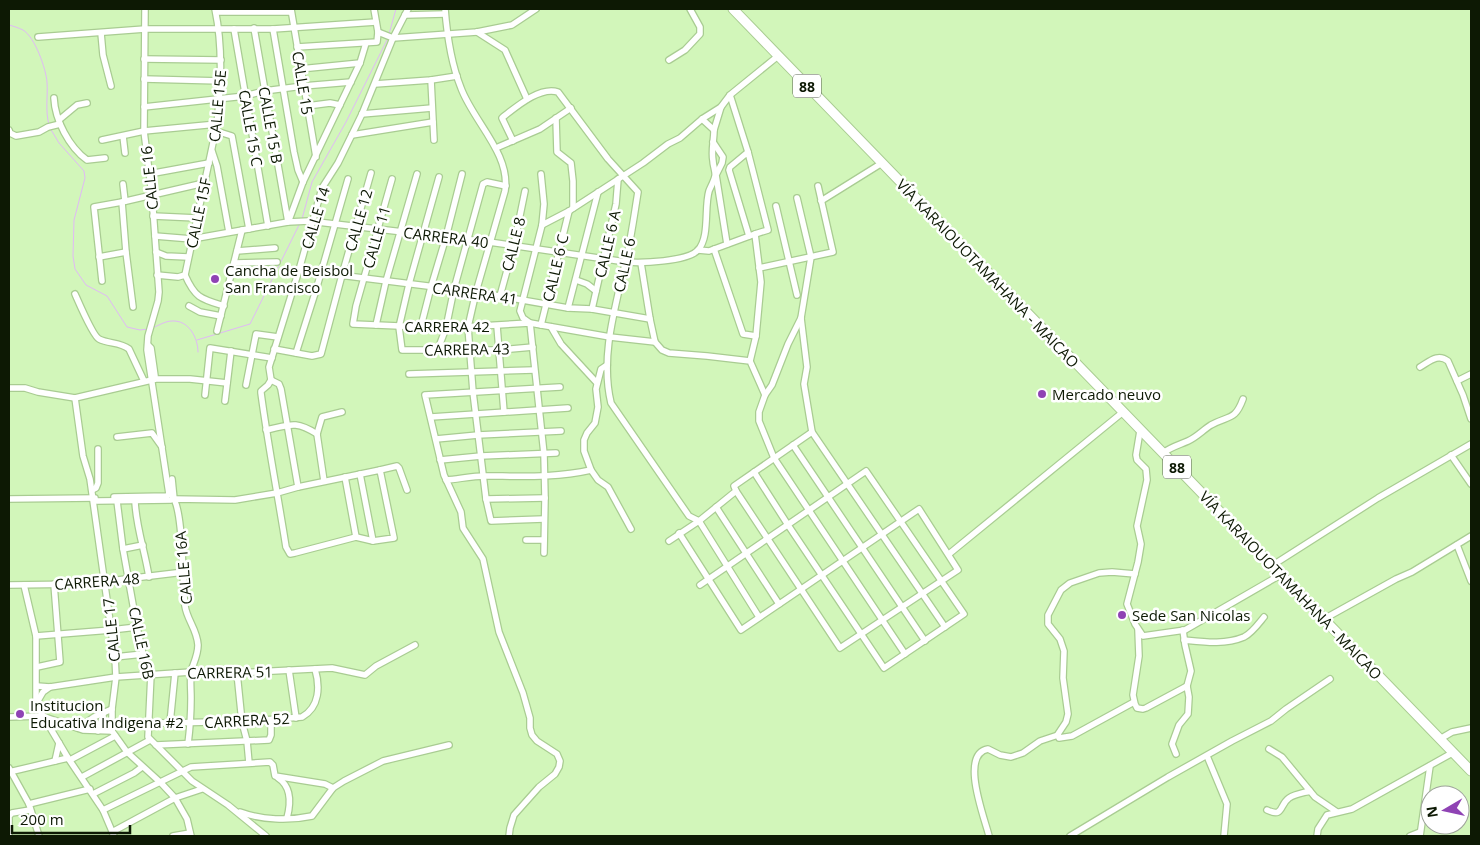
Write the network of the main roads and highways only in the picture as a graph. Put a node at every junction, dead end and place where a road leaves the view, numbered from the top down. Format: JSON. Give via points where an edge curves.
{"nodes":[{"id":1,"x":733,"y":9,"type":"edge"},
{"id":2,"x":1471,"y":770,"type":"edge"}],
"edges":[{"from":1,"to":2,"type":"highway","name":"VÍA KARAIOUOTAMAHANA - MAICAO","number":"88"}]}
